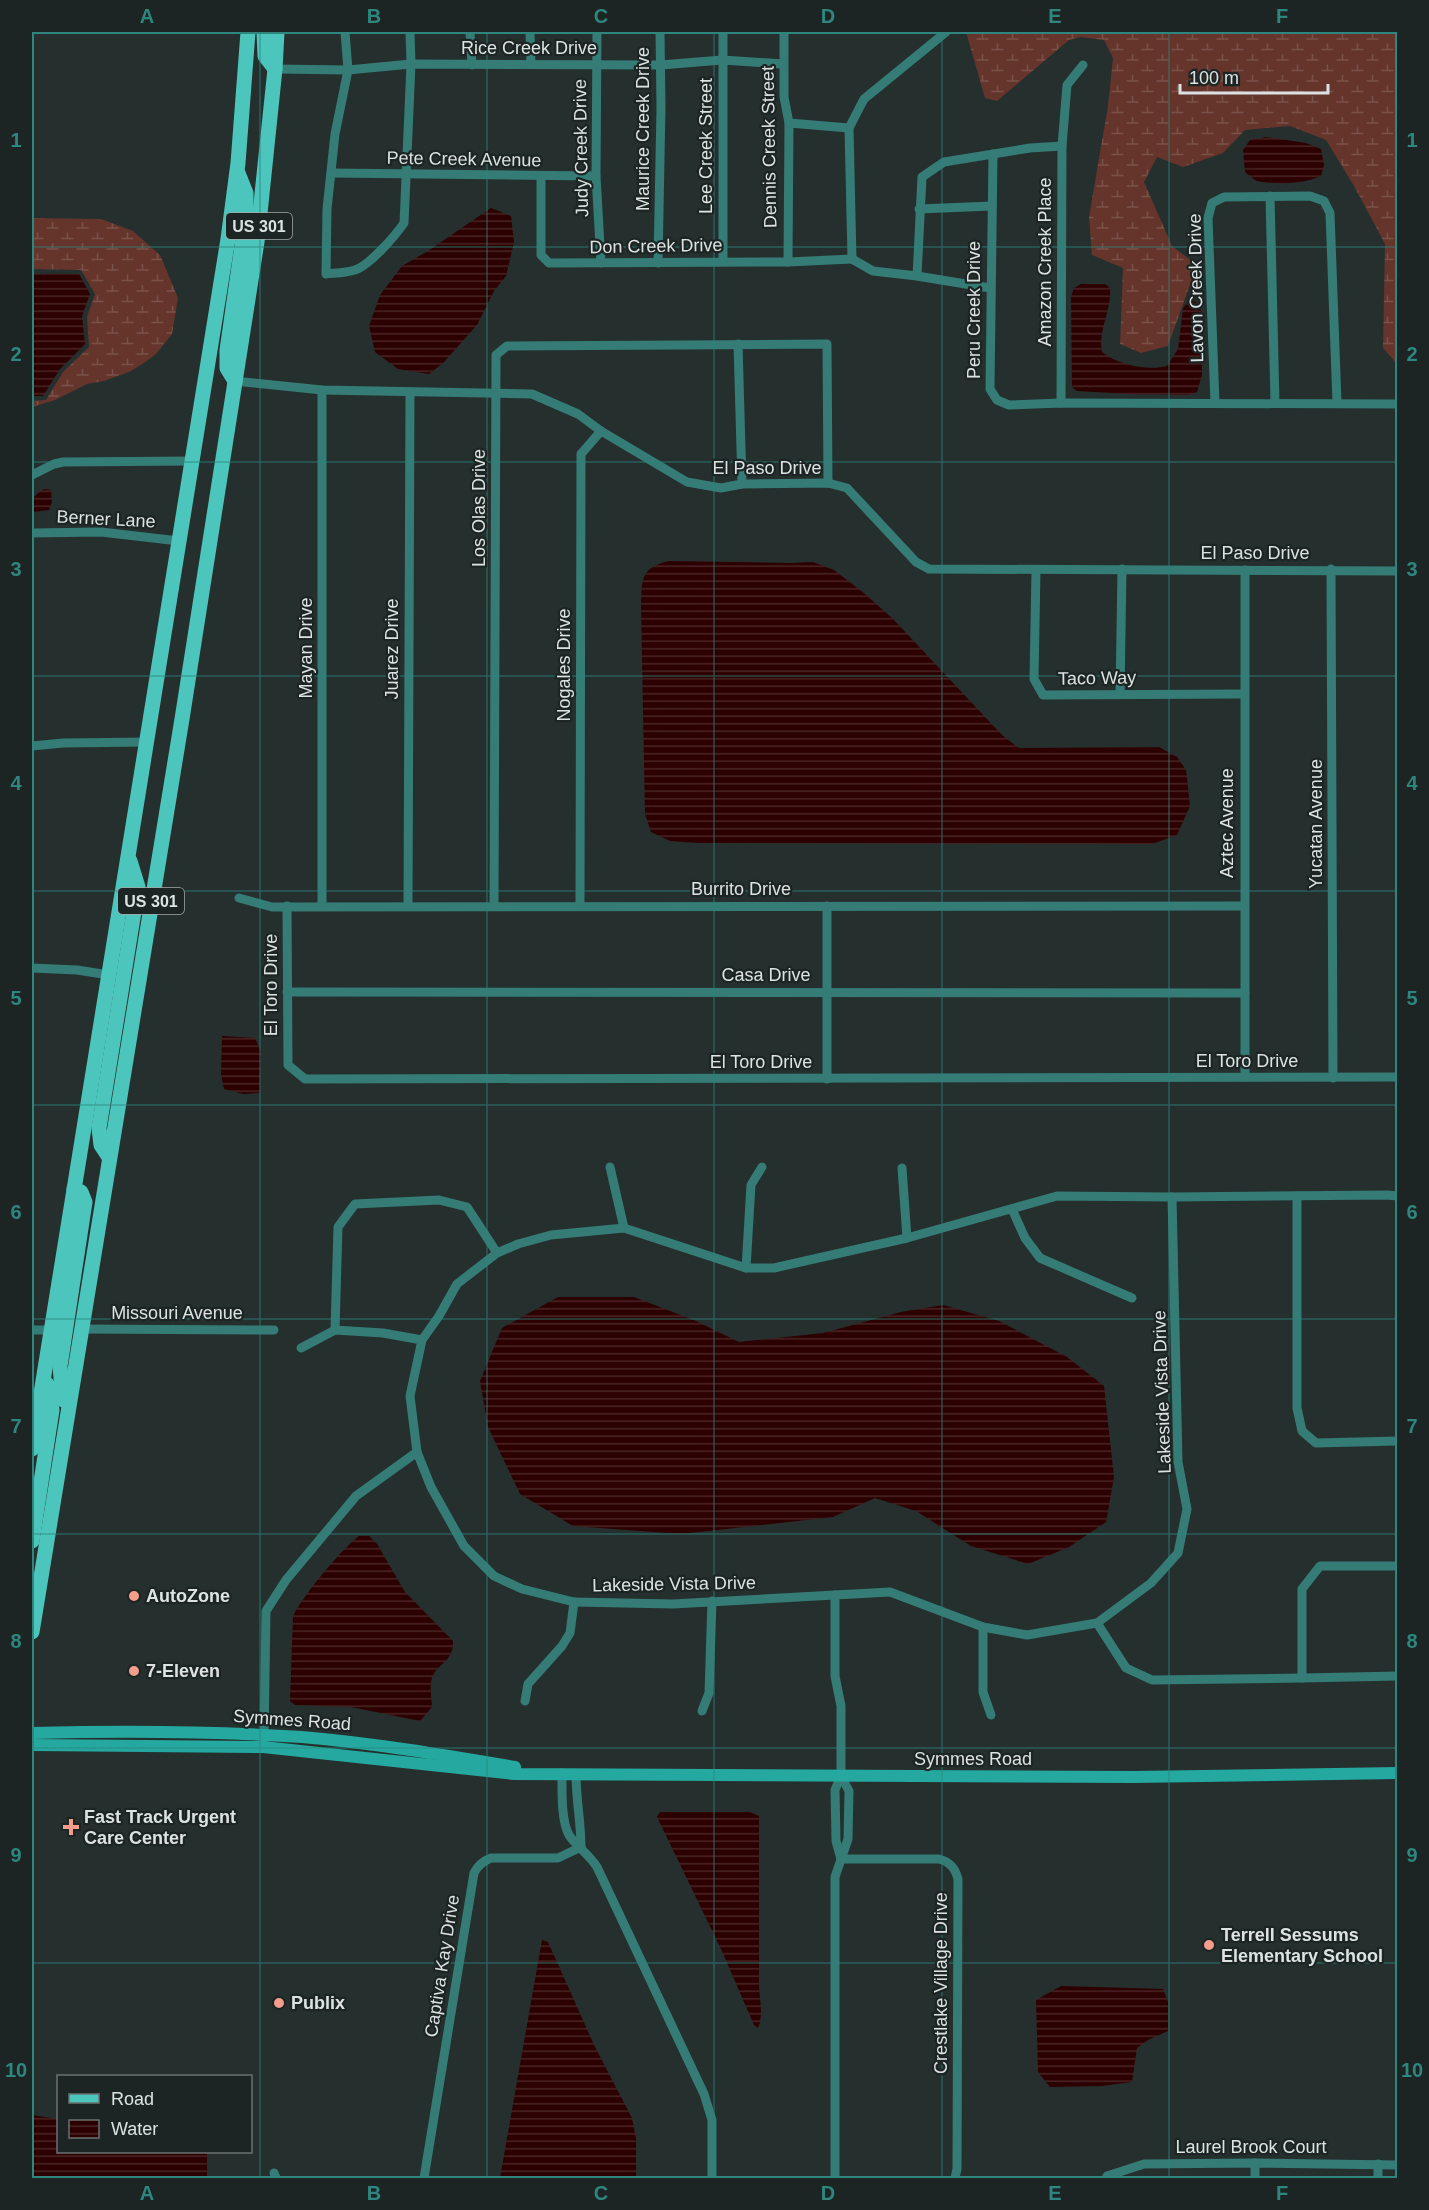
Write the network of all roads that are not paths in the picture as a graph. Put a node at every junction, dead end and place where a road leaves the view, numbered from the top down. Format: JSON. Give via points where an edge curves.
{"nodes":[{"id":1,"x":248,"y":32,"type":"edge"},
{"id":2,"x":264,"y":32,"type":"edge"},
{"id":3,"x":277,"y":32,"type":"edge"},
{"id":4,"x":345,"y":32,"type":"edge"},
{"id":5,"x":410,"y":32,"type":"edge"},
{"id":6,"x":470,"y":32,"type":"edge"},
{"id":7,"x":530,"y":32,"type":"edge"},
{"id":8,"x":597,"y":32,"type":"edge"},
{"id":9,"x":660,"y":32,"type":"edge"},
{"id":10,"x":723,"y":32,"type":"edge"},
{"id":11,"x":784,"y":32,"type":"edge"},
{"id":12,"x":946,"y":32,"type":"edge"},
{"id":13,"x":722,"y":60,"type":"junction"},
{"id":14,"x":411,"y":64,"type":"junction"},
{"id":15,"x":472,"y":64,"type":"junction"},
{"id":16,"x":531,"y":64,"type":"junction"},
{"id":17,"x":783,"y":64,"type":"junction"},
{"id":18,"x":596,"y":65,"type":"junction"},
{"id":19,"x":661,"y":65,"type":"junction"},
{"id":20,"x":1083,"y":65,"type":"dead end"},
{"id":21,"x":275,"y":69,"type":"junction"},
{"id":22,"x":348,"y":70,"type":"junction"},
{"id":23,"x":789,"y":123,"type":"junction"},
{"id":24,"x":849,"y":128,"type":"junction"},
{"id":25,"x":1062,"y":146,"type":"junction"},
{"id":26,"x":993,"y":154,"type":"junction"},
{"id":27,"x":237,"y":171,"type":"junction"},
{"id":28,"x":332,"y":173,"type":"junction"},
{"id":29,"x":405,"y":176,"type":"junction"},
{"id":30,"x":596,"y":176,"type":"junction"},
{"id":31,"x":541,"y":177,"type":"junction"},
{"id":32,"x":1270,"y":196,"type":"junction"},
{"id":33,"x":992,"y":206,"type":"junction"},
{"id":34,"x":920,"y":209,"type":"junction"},
{"id":35,"x":852,"y":259,"type":"junction"},
{"id":36,"x":723,"y":261,"type":"junction"},
{"id":37,"x":788,"y":262,"type":"junction"},
{"id":38,"x":600,"y":263,"type":"junction"},
{"id":39,"x":658,"y":263,"type":"junction"},
{"id":40,"x":917,"y":276,"type":"junction"},
{"id":41,"x":990,"y":288,"type":"junction"},
{"id":42,"x":738,"y":344,"type":"junction"},
{"id":43,"x":235,"y":381,"type":"junction"},
{"id":44,"x":322,"y":390,"type":"junction"},
{"id":45,"x":410,"y":393,"type":"junction"},
{"id":46,"x":496,"y":393,"type":"junction"},
{"id":47,"x":1060,"y":403,"type":"junction"},
{"id":48,"x":1215,"y":403,"type":"junction"},
{"id":49,"x":1275,"y":403,"type":"junction"},
{"id":50,"x":1337,"y":403,"type":"junction"},
{"id":51,"x":1398,"y":404,"type":"edge"},
{"id":52,"x":600,"y":431,"type":"junction"},
{"id":53,"x":192,"y":460,"type":"junction"},
{"id":54,"x":32,"y":475,"type":"edge"},
{"id":55,"x":828,"y":483,"type":"junction"},
{"id":56,"x":742,"y":484,"type":"junction"},
{"id":57,"x":32,"y":533,"type":"edge"},
{"id":58,"x":179,"y":541,"type":"junction"},
{"id":59,"x":1122,"y":569,"type":"junction"},
{"id":60,"x":1331,"y":569,"type":"junction"},
{"id":61,"x":1036,"y":570,"type":"junction"},
{"id":62,"x":1245,"y":570,"type":"junction"},
{"id":63,"x":1398,"y":571,"type":"edge"},
{"id":64,"x":1120,"y":694,"type":"junction"},
{"id":65,"x":1243,"y":694,"type":"junction"},
{"id":66,"x":147,"y":742,"type":"junction"},
{"id":67,"x":32,"y":747,"type":"edge"},
{"id":68,"x":129,"y":859,"type":"junction"},
{"id":69,"x":239,"y":898,"type":"dead end"},
{"id":70,"x":287,"y":906,"type":"junction"},
{"id":71,"x":322,"y":906,"type":"junction"},
{"id":72,"x":408,"y":906,"type":"junction"},
{"id":73,"x":494,"y":906,"type":"junction"},
{"id":74,"x":580,"y":906,"type":"junction"},
{"id":75,"x":827,"y":906,"type":"junction"},
{"id":76,"x":1244,"y":906,"type":"junction"},
{"id":77,"x":32,"y":968,"type":"edge"},
{"id":78,"x":109,"y":975,"type":"junction"},
{"id":79,"x":287,"y":992,"type":"junction"},
{"id":80,"x":827,"y":992,"type":"junction"},
{"id":81,"x":1245,"y":993,"type":"junction"},
{"id":82,"x":1245,"y":1077,"type":"junction"},
{"id":83,"x":1398,"y":1077,"type":"edge"},
{"id":84,"x":1333,"y":1078,"type":"junction"},
{"id":85,"x":827,"y":1079,"type":"junction"},
{"id":86,"x":109,"y":1157,"type":"junction"},
{"id":87,"x":610,"y":1167,"type":"dead end"},
{"id":88,"x":762,"y":1167,"type":"dead end"},
{"id":89,"x":902,"y":1168,"type":"dead end"},
{"id":90,"x":74,"y":1189,"type":"junction"},
{"id":91,"x":1297,"y":1196,"type":"junction"},
{"id":92,"x":1398,"y":1196,"type":"edge"},
{"id":93,"x":1172,"y":1197,"type":"junction"},
{"id":94,"x":1012,"y":1209,"type":"junction"},
{"id":95,"x":624,"y":1228,"type":"junction"},
{"id":96,"x":907,"y":1238,"type":"junction"},
{"id":97,"x":497,"y":1253,"type":"junction"},
{"id":98,"x":746,"y":1268,"type":"junction"},
{"id":99,"x":1132,"y":1298,"type":"dead end"},
{"id":100,"x":81,"y":1329,"type":"junction"},
{"id":101,"x":274,"y":1329,"type":"dead end"},
{"id":102,"x":32,"y":1330,"type":"edge"},
{"id":103,"x":51,"y":1330,"type":"junction"},
{"id":104,"x":335,"y":1330,"type":"junction"},
{"id":105,"x":422,"y":1340,"type":"junction"},
{"id":106,"x":301,"y":1348,"type":"dead end"},
{"id":107,"x":45,"y":1372,"type":"junction"},
{"id":108,"x":66,"y":1420,"type":"junction"},
{"id":109,"x":1398,"y":1442,"type":"edge"},
{"id":110,"x":32,"y":1449,"type":"edge"},
{"id":111,"x":417,"y":1452,"type":"junction"},
{"id":112,"x":32,"y":1541,"type":"edge"},
{"id":113,"x":1398,"y":1566,"type":"edge"},
{"id":114,"x":835,"y":1595,"type":"junction"},
{"id":115,"x":712,"y":1601,"type":"junction"},
{"id":116,"x":574,"y":1602,"type":"junction"},
{"id":117,"x":1096,"y":1623,"type":"junction"},
{"id":118,"x":983,"y":1627,"type":"junction"},
{"id":119,"x":32,"y":1632,"type":"edge"},
{"id":120,"x":1398,"y":1676,"type":"edge"},
{"id":121,"x":1302,"y":1678,"type":"junction"},
{"id":122,"x":525,"y":1701,"type":"dead end"},
{"id":123,"x":702,"y":1711,"type":"dead end"},
{"id":124,"x":991,"y":1715,"type":"dead end"},
{"id":125,"x":32,"y":1733,"type":"edge"},
{"id":126,"x":264,"y":1741,"type":"junction"},
{"id":127,"x":32,"y":1745,"type":"edge"},
{"id":128,"x":562,"y":1773,"type":"junction"},
{"id":129,"x":1398,"y":1773,"type":"edge"},
{"id":130,"x":576,"y":1774,"type":"junction"},
{"id":131,"x":841,"y":1776,"type":"junction"},
{"id":132,"x":581,"y":1847,"type":"junction"},
{"id":133,"x":841,"y":1859,"type":"junction"},
{"id":134,"x":1255,"y":2163,"type":"junction"},
{"id":135,"x":1378,"y":2164,"type":"junction"},
{"id":136,"x":1398,"y":2165,"type":"edge"},
{"id":137,"x":1107,"y":2176,"type":"dead end"},
{"id":138,"x":424,"y":2178,"type":"edge"},
{"id":139,"x":712,"y":2178,"type":"edge"},
{"id":140,"x":835,"y":2178,"type":"edge"},
{"id":141,"x":955,"y":2178,"type":"edge"},
{"id":142,"x":1255,"y":2178,"type":"edge"},
{"id":143,"x":1378,"y":2178,"type":"edge"}],
"edges":[{"from":1,"to":27,"type":"main road","number":"US 301"},
{"from":2,"to":21,"type":"main road","via":[[265,56]]},
{"from":3,"to":21,"type":"main road","number":"US 301"},
{"from":4,"to":22,"type":"street"},
{"from":5,"to":14,"type":"street"},
{"from":6,"to":15,"type":"street"},
{"from":7,"to":16,"type":"street"},
{"from":8,"to":18,"type":"street","name":"Judy Creek Drive"},
{"from":9,"to":19,"type":"street","name":"Maurice Creek Drive"},
{"from":10,"to":13,"type":"street","name":"Lee Creek Street"},
{"from":11,"to":17,"type":"street","name":"Dennis Creek Street"},
{"from":12,"to":24,"type":"street","via":[[864,99]]},
{"from":13,"to":17,"type":"street","name":"Rice Creek Drive"},
{"from":13,"to":19,"type":"street","name":"Rice Creek Drive"},
{"from":13,"to":36,"type":"street","name":"Lee Creek Street"},
{"from":14,"to":15,"type":"street","name":"Rice Creek Drive"},
{"from":14,"to":22,"type":"street","name":"Rice Creek Drive"},
{"from":14,"to":29,"type":"street"},
{"from":15,"to":16,"type":"street","name":"Rice Creek Drive"},
{"from":16,"to":18,"type":"street","name":"Rice Creek Drive"},
{"from":17,"to":23,"type":"street","name":"Dennis Creek Street"},
{"from":18,"to":19,"type":"street","name":"Rice Creek Drive"},
{"from":18,"to":30,"type":"street","name":"Judy Creek Drive"},
{"from":19,"to":39,"type":"street","name":"Maurice Creek Drive"},
{"from":20,"to":25,"type":"street","name":"Amazon Creek Place","via":[[1067,85]]},
{"from":21,"to":22,"type":"street","name":"Rice Creek Drive"},
{"from":21,"to":43,"type":"main road","number":"US 301","via":[[257,242]]},
{"from":22,"to":28,"type":"street","via":[[335,134]]},
{"from":23,"to":24,"type":"street"},
{"from":23,"to":37,"type":"street","name":"Dennis Creek Street"},
{"from":24,"to":35,"type":"street"},
{"from":25,"to":26,"type":"street"},
{"from":25,"to":47,"type":"street","name":"Amazon Creek Place"},
{"from":26,"to":33,"type":"street","name":"Peru Creek Drive"},
{"from":26,"to":34,"type":"street","via":[[944,162],[930,170],[922,177]]},
{"from":27,"to":43,"type":"main road","via":[[246,194],[246,218],[227,350],[227,368]]},
{"from":27,"to":53,"type":"main road","number":"US 301"},
{"from":28,"to":29,"type":"street","name":"Pete Creek Avenue"},
{"from":28,"to":29,"type":"street","via":[[326,274],[356,270],[396,234],[404,223]]},
{"from":29,"to":31,"type":"street","name":"Pete Creek Avenue"},
{"from":30,"to":31,"type":"street","name":"Pete Creek Avenue"},
{"from":30,"to":38,"type":"street","name":"Judy Creek Drive"},
{"from":31,"to":38,"type":"street","name":"Don Creek Drive","via":[[541,255],[549,263]]},
{"from":32,"to":48,"type":"street","name":"Lavon Creek Drive","via":[[1224,197],[1212,203],[1210,210]]},
{"from":32,"to":49,"type":"street"},
{"from":32,"to":50,"type":"street","name":"Lavon Creek Drive","via":[[1310,196],[1324,201],[1330,213]]},
{"from":33,"to":34,"type":"street"},
{"from":33,"to":41,"type":"street","name":"Peru Creek Drive"},
{"from":34,"to":40,"type":"street"},
{"from":35,"to":37,"type":"street","name":"Don Creek Drive"},
{"from":35,"to":40,"type":"street","via":[[873,271]]},
{"from":36,"to":37,"type":"street","name":"Don Creek Drive"},
{"from":36,"to":39,"type":"street","name":"Don Creek Drive"},
{"from":38,"to":39,"type":"street","name":"Don Creek Drive"},
{"from":40,"to":41,"type":"street"},
{"from":41,"to":47,"type":"street","name":"Peru Creek Drive","via":[[993,394],[1009,405]]},
{"from":42,"to":46,"type":"street","name":"Los Olas Drive","via":[[507,346],[496,355]]},
{"from":42,"to":55,"type":"street","via":[[827,344]]},
{"from":42,"to":56,"type":"street"},
{"from":43,"to":44,"type":"street","name":"El Paso Drive"},
{"from":43,"to":86,"type":"main road","number":"US 301"},
{"from":44,"to":45,"type":"street","name":"El Paso Drive"},
{"from":44,"to":71,"type":"street","name":"Mayan Drive"},
{"from":45,"to":46,"type":"street","name":"El Paso Drive"},
{"from":45,"to":72,"type":"street","name":"Juarez Drive"},
{"from":46,"to":52,"type":"street","name":"El Paso Drive","via":[[532,394],[578,414]]},
{"from":46,"to":73,"type":"street","name":"Los Olas Drive"},
{"from":47,"to":48,"type":"street"},
{"from":48,"to":49,"type":"street"},
{"from":49,"to":50,"type":"street"},
{"from":50,"to":51,"type":"street"},
{"from":52,"to":56,"type":"street","name":"El Paso Drive","via":[[687,482],[721,488]]},
{"from":52,"to":74,"type":"street","name":"Nogales Drive","via":[[581,454]]},
{"from":53,"to":54,"type":"street","via":[[63,462]]},
{"from":53,"to":58,"type":"main road","number":"US 301"},
{"from":55,"to":56,"type":"street","name":"El Paso Drive"},
{"from":55,"to":61,"type":"street","name":"El Paso Drive","via":[[847,488],[916,562],[929,569]]},
{"from":57,"to":58,"type":"street","name":"Berner Lane","via":[[101,532]]},
{"from":58,"to":66,"type":"main road","number":"US 301"},
{"from":59,"to":61,"type":"street","name":"El Paso Drive"},
{"from":59,"to":62,"type":"street","name":"El Paso Drive"},
{"from":59,"to":64,"type":"street"},
{"from":60,"to":62,"type":"street","name":"El Paso Drive"},
{"from":60,"to":63,"type":"street","name":"El Paso Drive"},
{"from":60,"to":84,"type":"street","name":"Yucatan Avenue"},
{"from":61,"to":64,"type":"street","name":"Taco Way","via":[[1034,680],[1043,695]]},
{"from":62,"to":65,"type":"street","name":"Aztec Avenue"},
{"from":64,"to":65,"type":"street","name":"Taco Way"},
{"from":65,"to":76,"type":"street","name":"Aztec Avenue"},
{"from":66,"to":67,"type":"street"},
{"from":66,"to":68,"type":"main road","number":"US 301"},
{"from":68,"to":78,"type":"main road","number":"US 301"},
{"from":68,"to":86,"type":"main road","via":[[138,887],[99,1128],[101,1145]]},
{"from":69,"to":70,"type":"street","name":"Burrito Drive","via":[[272,907]]},
{"from":70,"to":71,"type":"street","name":"Burrito Drive"},
{"from":70,"to":79,"type":"street","name":"El Toro Drive"},
{"from":71,"to":72,"type":"street","name":"Burrito Drive"},
{"from":72,"to":73,"type":"street","name":"Burrito Drive"},
{"from":73,"to":74,"type":"street","name":"Burrito Drive"},
{"from":74,"to":75,"type":"street","name":"Burrito Drive"},
{"from":75,"to":76,"type":"street","name":"Burrito Drive"},
{"from":75,"to":80,"type":"street"},
{"from":76,"to":81,"type":"street","name":"Aztec Avenue"},
{"from":77,"to":78,"type":"street"},
{"from":78,"to":90,"type":"main road","number":"US 301"},
{"from":79,"to":80,"type":"street","name":"Casa Drive"},
{"from":79,"to":85,"type":"street","name":"El Toro Drive","via":[[288,1065],[305,1079]]},
{"from":80,"to":81,"type":"street","name":"Casa Drive"},
{"from":80,"to":85,"type":"street"},
{"from":81,"to":82,"type":"street","name":"Aztec Avenue"},
{"from":82,"to":84,"type":"street","name":"El Toro Drive"},
{"from":82,"to":85,"type":"street","name":"El Toro Drive"},
{"from":83,"to":84,"type":"street","name":"El Toro Drive"},
{"from":86,"to":100,"type":"main road","number":"US 301"},
{"from":87,"to":95,"type":"street"},
{"from":88,"to":98,"type":"street","via":[[751,1185]]},
{"from":89,"to":96,"type":"street"},
{"from":90,"to":103,"type":"main road","number":"US 301"},
{"from":90,"to":108,"type":"main road","via":[[81,1192],[85,1202],[60,1366]]},
{"from":91,"to":92,"type":"street","name":"Lakeside Vista Drive"},
{"from":91,"to":93,"type":"street","name":"Lakeside Vista Drive"},
{"from":91,"to":109,"type":"street","via":[[1297,1408],[1302,1431],[1316,1443]]},
{"from":93,"to":94,"type":"street","name":"Lakeside Vista Drive","via":[[1057,1196]]},
{"from":93,"to":117,"type":"street","name":"Lakeside Vista Drive","via":[[1178,1462],[1187,1509],[1178,1553],[1150,1583]]},
{"from":94,"to":96,"type":"street","name":"Lakeside Vista Drive"},
{"from":94,"to":99,"type":"street","via":[[1025,1238],[1040,1258]]},
{"from":95,"to":97,"type":"street","name":"Lakeside Vista Drive","via":[[551,1235]]},
{"from":95,"to":98,"type":"street","name":"Lakeside Vista Drive"},
{"from":96,"to":98,"type":"street","name":"Lakeside Vista Drive","via":[[774,1268]]},
{"from":97,"to":104,"type":"street","via":[[467,1207],[439,1200],[355,1204],[338,1227]]},
{"from":97,"to":105,"type":"street","name":"Lakeside Vista Drive","via":[[457,1284]]},
{"from":100,"to":101,"type":"street","name":"Missouri Avenue"},
{"from":100,"to":108,"type":"main road","number":"US 301"},
{"from":102,"to":103,"type":"street"},
{"from":103,"to":107,"type":"main road","number":"US 301"},
{"from":104,"to":105,"type":"street"},
{"from":104,"to":106,"type":"street"},
{"from":105,"to":111,"type":"street","name":"Lakeside Vista Drive","via":[[410,1396]]},
{"from":107,"to":110,"type":"main road","number":"US 301"},
{"from":107,"to":112,"type":"main road","via":[[52,1410]]},
{"from":108,"to":119,"type":"main road","number":"US 301"},
{"from":111,"to":116,"type":"street","name":"Lakeside Vista Drive","via":[[431,1487],[464,1546],[494,1576],[522,1590]]},
{"from":111,"to":126,"type":"street","via":[[356,1496],[286,1580],[266,1611]]},
{"from":113,"to":121,"type":"street","via":[[1320,1566],[1302,1589]]},
{"from":114,"to":115,"type":"street","name":"Lakeside Vista Drive"},
{"from":114,"to":118,"type":"street","name":"Lakeside Vista Drive","via":[[890,1592]]},
{"from":114,"to":131,"type":"street"},
{"from":115,"to":116,"type":"street","name":"Lakeside Vista Drive"},
{"from":115,"to":123,"type":"street","via":[[709,1693]]},
{"from":116,"to":122,"type":"street","via":[[570,1634],[528,1684]]},
{"from":117,"to":118,"type":"street","name":"Lakeside Vista Drive","via":[[1027,1635]]},
{"from":117,"to":121,"type":"street","via":[[1126,1668],[1152,1680]]},
{"from":118,"to":124,"type":"street","via":[[983,1692]]},
{"from":120,"to":121,"type":"street"},
{"from":125,"to":126,"type":"street","name":"Symmes Road","via":[[204,1733]]},
{"from":126,"to":127,"type":"street","name":"Symmes Road"},
{"from":126,"to":128,"type":"street","name":"Symmes Road","via":[[366,1744]]},
{"from":128,"to":130,"type":"street","name":"Symmes Road"},
{"from":128,"to":132,"type":"street","via":[[568,1834]]},
{"from":129,"to":131,"type":"street","name":"Symmes Road"},
{"from":130,"to":131,"type":"street","name":"Symmes Road"},
{"from":130,"to":132,"type":"street"},
{"from":131,"to":133,"type":"street","via":[[849,1791],[848,1839]]},
{"from":132,"to":138,"type":"street","name":"Captiva Kay Drive","via":[[558,1858],[491,1858],[483,1861],[474,1873]]},
{"from":132,"to":139,"type":"street","via":[[597,1867],[704,2094],[712,2120]]},
{"from":133,"to":140,"type":"street","via":[[835,1877]]},
{"from":133,"to":141,"type":"street","name":"Crestlake Village Drive","via":[[939,1859],[956,1872]]},
{"from":134,"to":135,"type":"street","name":"Laurel Brook Court"},
{"from":134,"to":137,"type":"street","name":"Laurel Brook Court","via":[[1143,2164]]},
{"from":134,"to":142,"type":"street"},
{"from":135,"to":136,"type":"street","name":"Laurel Brook Court"},
{"from":135,"to":143,"type":"street"}]}
